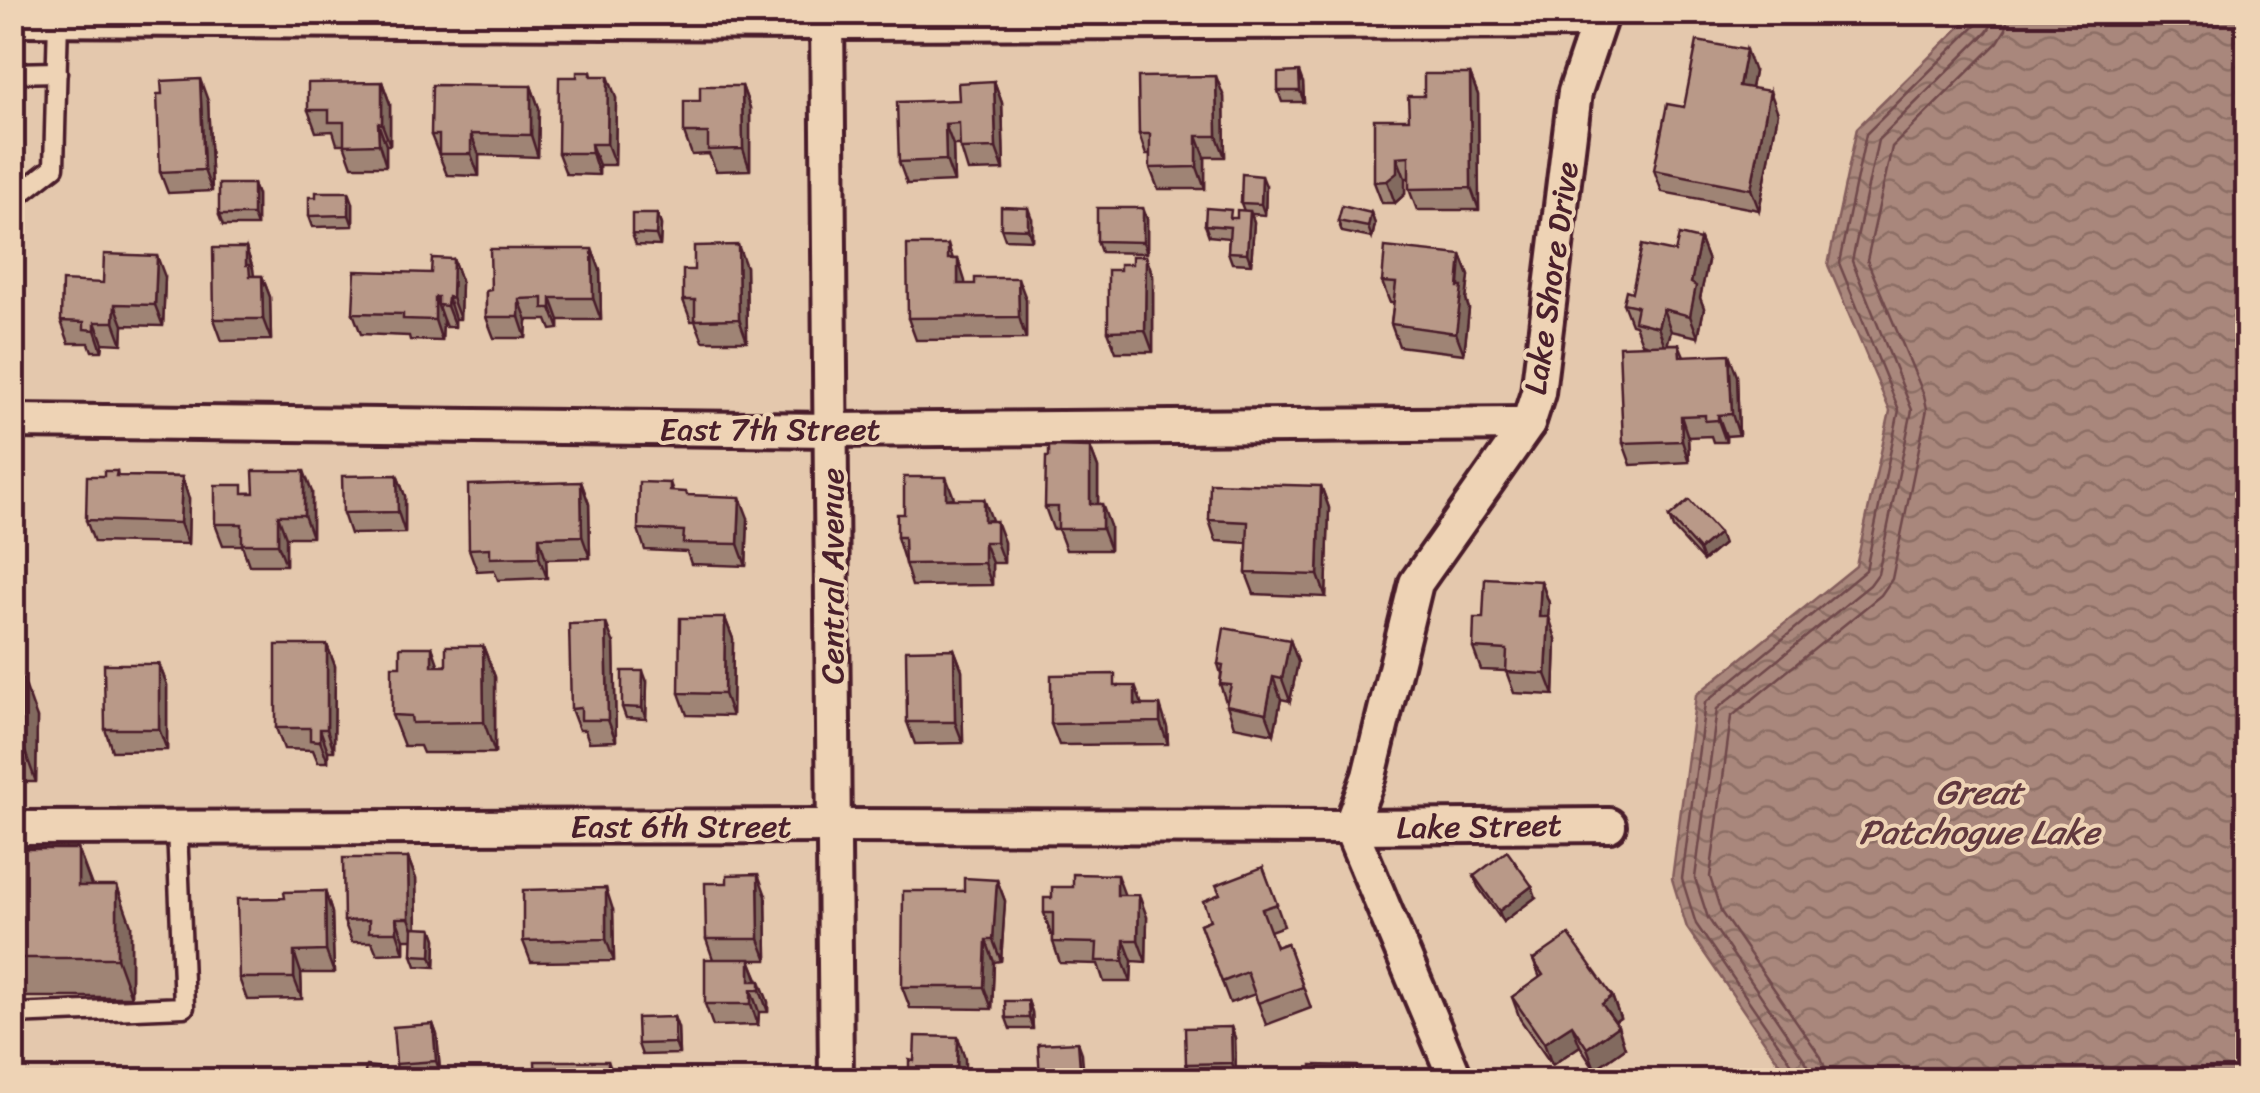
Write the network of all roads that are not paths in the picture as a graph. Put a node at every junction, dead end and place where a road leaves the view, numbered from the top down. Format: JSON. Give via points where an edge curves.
{"nodes":[{"id":1,"x":1236,"y":16,"type":"edge"},
{"id":2,"x":1600,"y":17,"type":"edge"},
{"id":3,"x":827,"y":18,"type":"edge"},
{"id":4,"x":12,"y":19,"type":"edge"},
{"id":5,"x":58,"y":20,"type":"junction"},
{"id":6,"x":57,"y":72,"type":"junction"},
{"id":7,"x":12,"y":73,"type":"edge"},
{"id":8,"x":12,"y":200,"type":"edge"},
{"id":9,"x":12,"y":421,"type":"edge"},
{"id":10,"x":1528,"y":424,"type":"junction"},
{"id":11,"x":832,"y":430,"type":"junction"},
{"id":12,"x":1610,"y":825,"type":"dead end"},
{"id":13,"x":833,"y":826,"type":"junction"},
{"id":14,"x":177,"y":827,"type":"junction"},
{"id":15,"x":12,"y":828,"type":"edge"},
{"id":16,"x":1350,"y":828,"type":"junction"},
{"id":17,"x":12,"y":1014,"type":"edge"},
{"id":18,"x":836,"y":1080,"type":"edge"},
{"id":19,"x":1456,"y":1080,"type":"edge"}],
"edges":[{"from":1,"to":2,"type":"street"},
{"from":1,"to":3,"type":"street"},
{"from":2,"to":10,"type":"street","name":"Lake Shore Drive","via":[[1576,92],[1538,393]]},
{"from":3,"to":5,"type":"street"},
{"from":3,"to":11,"type":"street","name":"Central Avenue"},
{"from":4,"to":5,"type":"street"},
{"from":5,"to":6,"type":"lane"},
{"from":6,"to":7,"type":"lane"},
{"from":6,"to":8,"type":"lane","via":[[54,166]]},
{"from":9,"to":11,"type":"street","name":"East 7th Street"},
{"from":10,"to":11,"type":"street","name":"East 7th Street"},
{"from":10,"to":16,"type":"street","name":"Lake Shore Drive","via":[[1416,583]]},
{"from":11,"to":13,"type":"street","name":"Central Avenue"},
{"from":12,"to":16,"type":"street","name":"Lake Street"},
{"from":13,"to":14,"type":"street","name":"East 6th Street"},
{"from":13,"to":16,"type":"street","name":"East 6th Street"},
{"from":13,"to":18,"type":"street","name":"Central Avenue"},
{"from":14,"to":15,"type":"street","name":"East 6th Street"},
{"from":14,"to":17,"type":"lane","via":[[184,1007]]},
{"from":16,"to":19,"type":"street"}]}
